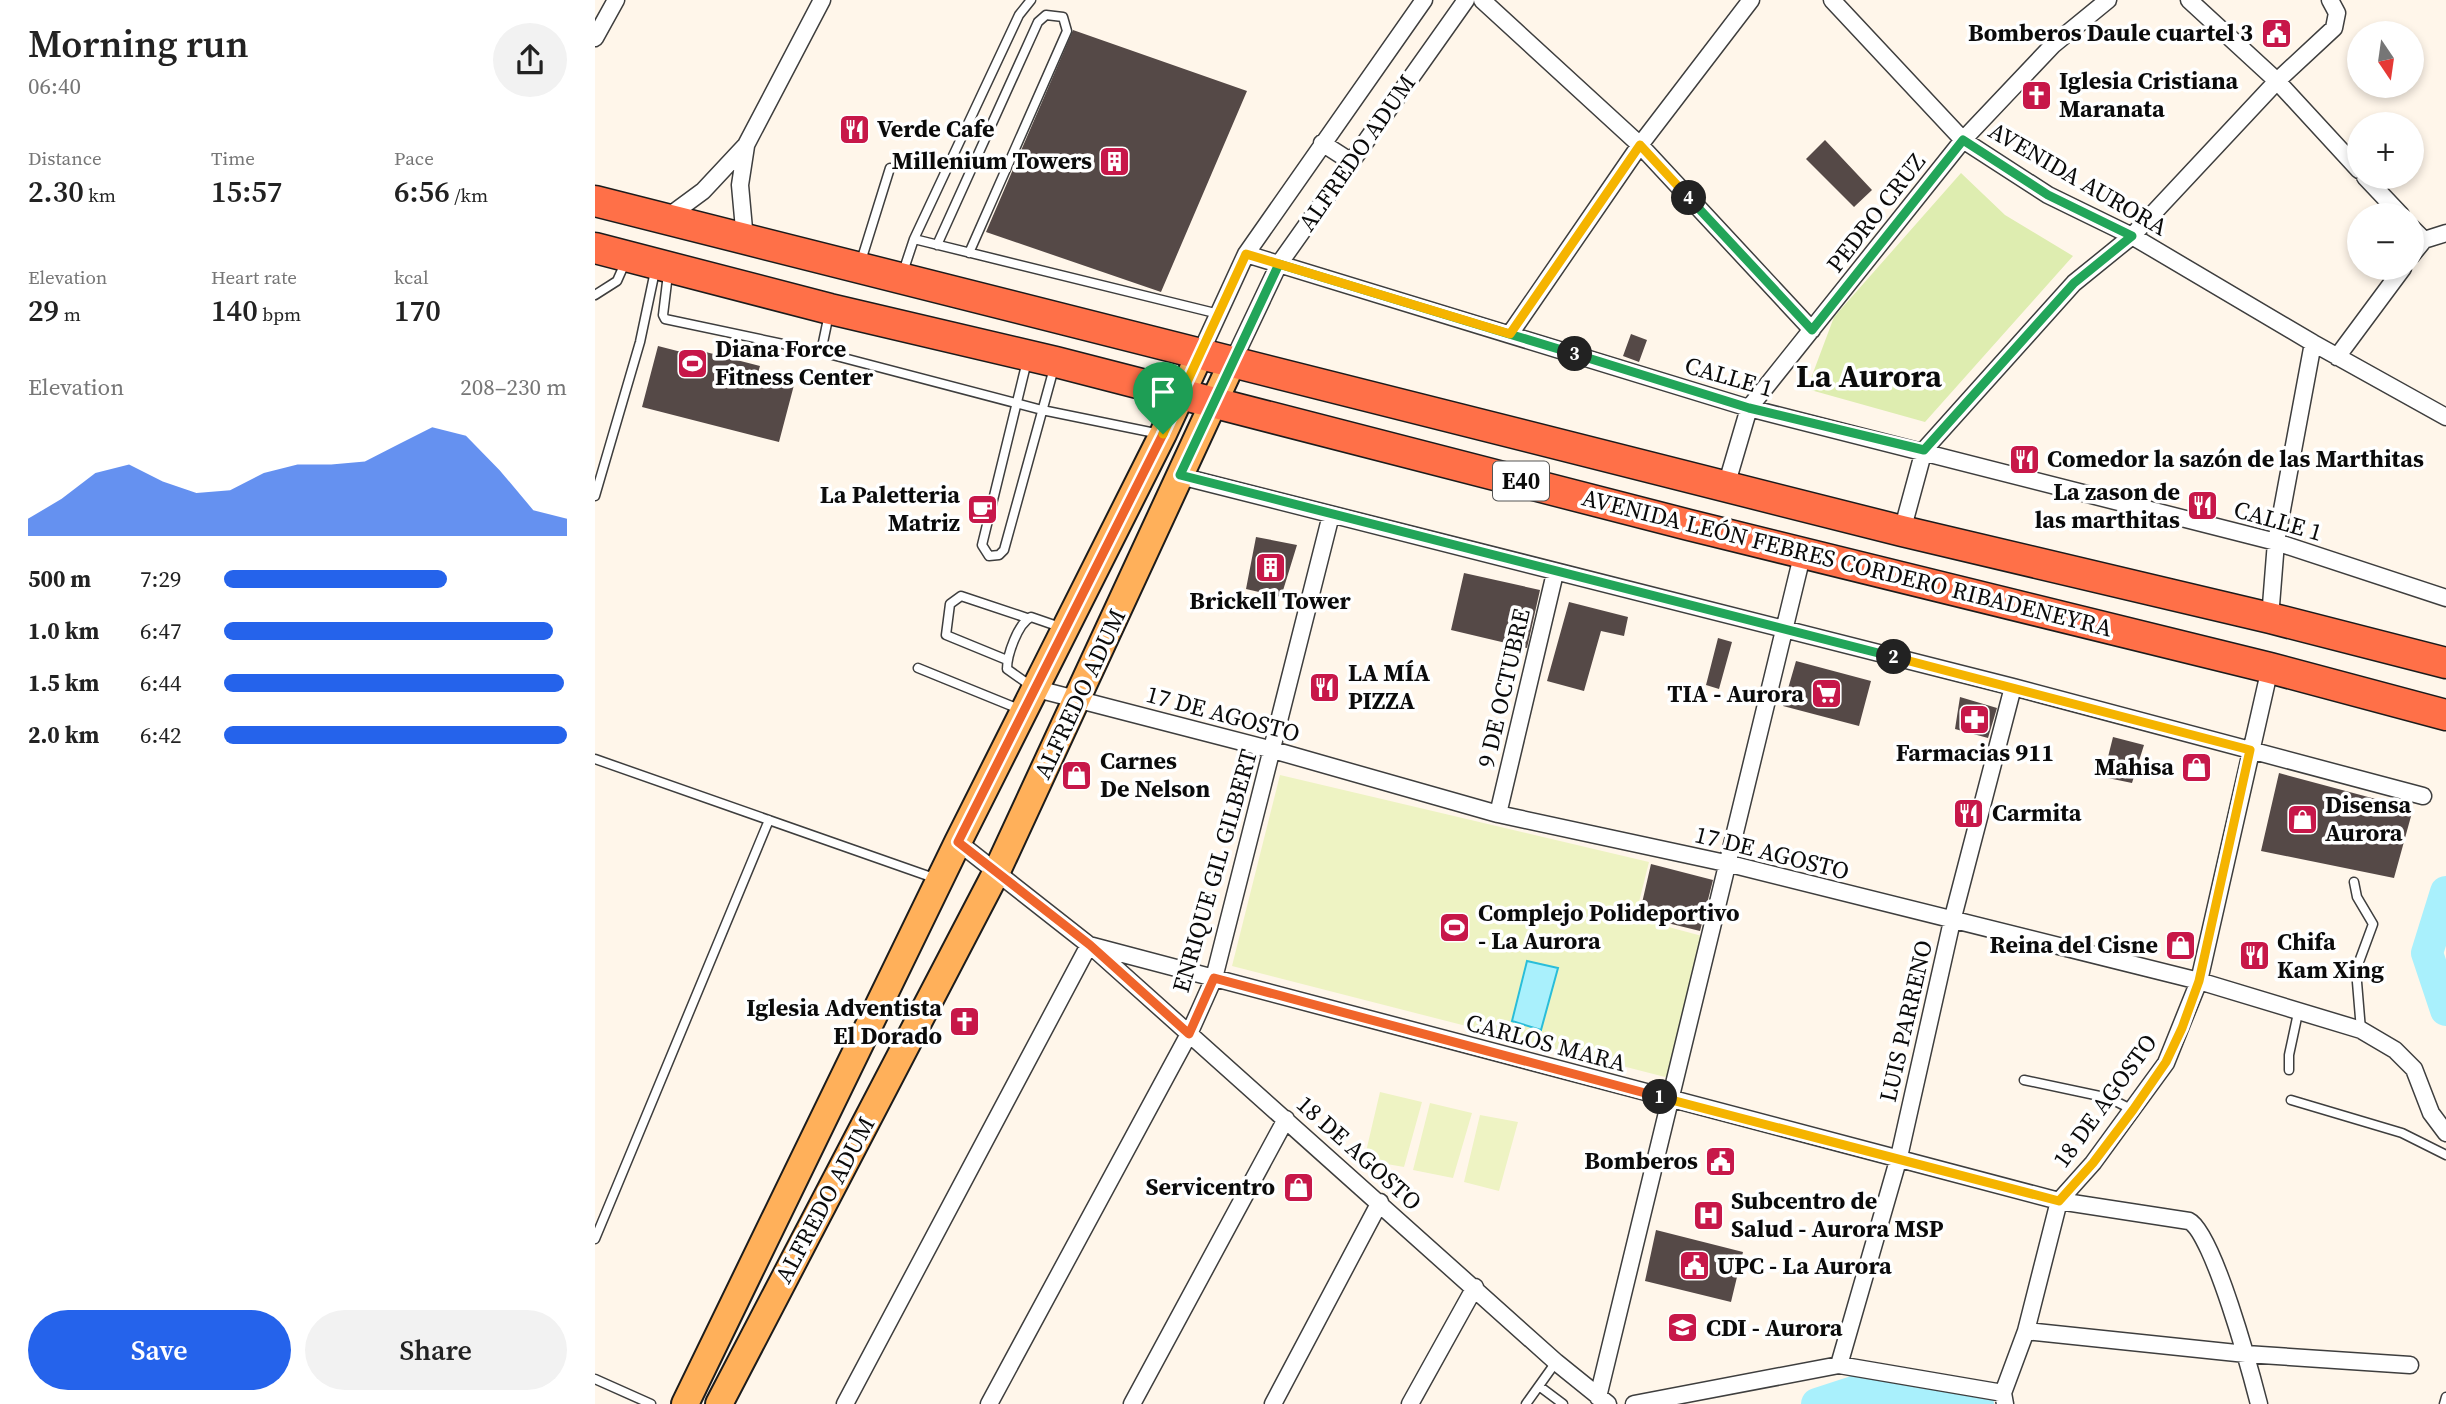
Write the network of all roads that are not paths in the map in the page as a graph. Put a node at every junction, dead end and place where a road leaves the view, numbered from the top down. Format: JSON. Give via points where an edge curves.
{"nodes":[{"id":1,"x":616,"y":0,"type":"edge"},
{"id":2,"x":822,"y":0,"type":"edge"},
{"id":3,"x":1031,"y":0,"type":"edge"},
{"id":4,"x":1425,"y":0,"type":"edge"},
{"id":5,"x":1466,"y":0,"type":"edge"},
{"id":6,"x":1482,"y":0,"type":"edge"},
{"id":7,"x":1752,"y":0,"type":"edge"},
{"id":8,"x":1832,"y":0,"type":"edge"},
{"id":9,"x":2108,"y":0,"type":"edge"},
{"id":10,"x":2189,"y":0,"type":"edge"},
{"id":11,"x":2332,"y":2,"type":"edge"},
{"id":12,"x":595,"y":38,"type":"edge"},
{"id":13,"x":2277,"y":81,"type":"junction"},
{"id":14,"x":1963,"y":140,"type":"junction"},
{"id":15,"x":1322,"y":143,"type":"junction"},
{"id":16,"x":746,"y":145,"type":"junction"},
{"id":17,"x":1640,"y":145,"type":"junction"},
{"id":18,"x":2347,"y":157,"type":"edge"},
{"id":19,"x":1350,"y":161,"type":"junction"},
{"id":20,"x":890,"y":168,"type":"dead end"},
{"id":21,"x":2376,"y":189,"type":"edge"},
{"id":22,"x":595,"y":201,"type":"edge"},
{"id":23,"x":2390,"y":203,"type":"edge"},
{"id":24,"x":664,"y":219,"type":"junction"},
{"id":25,"x":2446,"y":233,"type":"edge"},
{"id":26,"x":2132,"y":236,"type":"junction"},
{"id":27,"x":914,"y":239,"type":"junction"},
{"id":28,"x":745,"y":240,"type":"junction"},
{"id":29,"x":2424,"y":240,"type":"edge"},
{"id":30,"x":937,"y":244,"type":"junction"},
{"id":31,"x":595,"y":248,"type":"edge"},
{"id":32,"x":969,"y":253,"type":"junction"},
{"id":33,"x":1246,"y":254,"type":"junction"},
{"id":34,"x":627,"y":257,"type":"junction"},
{"id":35,"x":1279,"y":264,"type":"junction"},
{"id":36,"x":663,"y":266,"type":"junction"},
{"id":37,"x":859,"y":267,"type":"junction"},
{"id":38,"x":901,"y":277,"type":"junction"},
{"id":39,"x":2394,"y":280,"type":"edge"},
{"id":40,"x":595,"y":295,"type":"edge"},
{"id":41,"x":830,"y":309,"type":"junction"},
{"id":42,"x":1219,"y":314,"type":"junction"},
{"id":43,"x":1812,"y":330,"type":"junction"},
{"id":44,"x":1510,"y":334,"type":"junction"},
{"id":45,"x":2313,"y":343,"type":"junction"},
{"id":46,"x":821,"y":352,"type":"junction"},
{"id":47,"x":1200,"y":354,"type":"junction"},
{"id":48,"x":2337,"y":357,"type":"junction"},
{"id":49,"x":1042,"y":359,"type":"junction"},
{"id":50,"x":1232,"y":363,"type":"junction"},
{"id":51,"x":1182,"y":395,"type":"junction"},
{"id":52,"x":1016,"y":402,"type":"junction"},
{"id":53,"x":1213,"y":403,"type":"junction"},
{"id":54,"x":1749,"y":408,"type":"junction"},
{"id":55,"x":1042,"y":410,"type":"junction"},
{"id":56,"x":2446,"y":417,"type":"edge"},
{"id":57,"x":1163,"y":434,"type":"junction"},
{"id":58,"x":1924,"y":450,"type":"junction"},
{"id":59,"x":1180,"y":475,"type":"junction"},
{"id":60,"x":1713,"y":483,"type":"junction"},
{"id":61,"x":595,"y":495,"type":"edge"},
{"id":62,"x":1783,"y":500,"type":"junction"},
{"id":63,"x":1331,"y":515,"type":"junction"},
{"id":64,"x":1689,"y":525,"type":"junction"},
{"id":65,"x":1912,"y":533,"type":"junction"},
{"id":66,"x":2276,"y":542,"type":"junction"},
{"id":67,"x":1766,"y":543,"type":"junction"},
{"id":68,"x":1804,"y":552,"type":"junction"},
{"id":69,"x":2004,"y":556,"type":"junction"},
{"id":70,"x":1555,"y":573,"type":"junction"},
{"id":71,"x":1908,"y":577,"type":"junction"},
{"id":72,"x":2446,"y":598,"type":"edge"},
{"id":73,"x":1998,"y":600,"type":"junction"},
{"id":74,"x":1027,"y":618,"type":"junction"},
{"id":75,"x":2270,"y":618,"type":"junction"},
{"id":76,"x":1066,"y":630,"type":"junction"},
{"id":77,"x":1785,"y":630,"type":"junction"},
{"id":78,"x":1007,"y":660,"type":"junction"},
{"id":79,"x":2446,"y":663,"type":"edge"},
{"id":80,"x":918,"y":668,"type":"dead end"},
{"id":81,"x":2270,"y":668,"type":"junction"},
{"id":82,"x":2013,"y":687,"type":"junction"},
{"id":83,"x":1078,"y":699,"type":"junction"},
{"id":84,"x":1031,"y":701,"type":"junction"},
{"id":85,"x":2446,"y":715,"type":"edge"},
{"id":86,"x":1273,"y":750,"type":"junction"},
{"id":87,"x":2250,"y":750,"type":"junction"},
{"id":88,"x":595,"y":759,"type":"edge"},
{"id":89,"x":2423,"y":796,"type":"dead end"},
{"id":90,"x":1498,"y":814,"type":"junction"},
{"id":91,"x":769,"y":820,"type":"junction"},
{"id":92,"x":958,"y":842,"type":"junction"},
{"id":93,"x":1730,"y":864,"type":"junction"},
{"id":94,"x":996,"y":871,"type":"junction"},
{"id":95,"x":940,"y":881,"type":"junction"},
{"id":96,"x":2354,"y":882,"type":"dead end"},
{"id":97,"x":1952,"y":921,"type":"junction"},
{"id":98,"x":1090,"y":945,"type":"junction"},
{"id":99,"x":1214,"y":978,"type":"junction"},
{"id":100,"x":2199,"y":981,"type":"junction"},
{"id":101,"x":2298,"y":1013,"type":"junction"},
{"id":102,"x":2361,"y":1030,"type":"junction"},
{"id":103,"x":1189,"y":1034,"type":"junction"},
{"id":104,"x":2289,"y":1070,"type":"dead end"},
{"id":105,"x":2024,"y":1080,"type":"dead end"},
{"id":106,"x":1671,"y":1100,"type":"junction"},
{"id":107,"x":2291,"y":1100,"type":"dead end"},
{"id":108,"x":2133,"y":1110,"type":"junction"},
{"id":109,"x":1286,"y":1119,"type":"junction"},
{"id":110,"x":2446,"y":1133,"type":"edge"},
{"id":111,"x":2446,"y":1155,"type":"edge"},
{"id":112,"x":1899,"y":1157,"type":"junction"},
{"id":113,"x":2059,"y":1201,"type":"junction"},
{"id":114,"x":1380,"y":1202,"type":"junction"},
{"id":115,"x":595,"y":1239,"type":"edge"},
{"id":116,"x":1475,"y":1287,"type":"junction"},
{"id":117,"x":2027,"y":1331,"type":"junction"},
{"id":118,"x":2246,"y":1354,"type":"junction"},
{"id":119,"x":1556,"y":1362,"type":"junction"},
{"id":120,"x":1839,"y":1364,"type":"junction"},
{"id":121,"x":2410,"y":1365,"type":"dead end"},
{"id":122,"x":595,"y":1379,"type":"edge"},
{"id":123,"x":1539,"y":1386,"type":"junction"},
{"id":124,"x":2446,"y":1397,"type":"edge"},
{"id":125,"x":2004,"y":1398,"type":"edge"},
{"id":126,"x":1603,"y":1400,"type":"edge"},
{"id":127,"x":651,"y":1404,"type":"edge"},
{"id":128,"x":685,"y":1404,"type":"edge"},
{"id":129,"x":719,"y":1404,"type":"edge"},
{"id":130,"x":845,"y":1404,"type":"edge"},
{"id":131,"x":989,"y":1404,"type":"edge"},
{"id":132,"x":1132,"y":1404,"type":"edge"},
{"id":133,"x":1273,"y":1404,"type":"edge"},
{"id":134,"x":1410,"y":1404,"type":"edge"},
{"id":135,"x":1526,"y":1404,"type":"edge"},
{"id":136,"x":1563,"y":1404,"type":"edge"},
{"id":137,"x":1634,"y":1404,"type":"edge"},
{"id":138,"x":2259,"y":1404,"type":"edge"},
{"id":139,"x":2444,"y":1404,"type":"edge"}],
"edges":[{"from":1,"to":12,"type":"street"},
{"from":2,"to":16,"type":"street"},
{"from":3,"to":27,"type":"lane","via":[[1019,15]]},
{"from":4,"to":15,"type":"street","name":"ALFREDO ADUM"},
{"from":5,"to":19,"type":"street","name":"ALFREDO ADUM"},
{"from":6,"to":17,"type":"street"},
{"from":7,"to":17,"type":"street"},
{"from":8,"to":14,"type":"street","name":"AVENIDA AURORA"},
{"from":9,"to":14,"type":"street","name":"PEDRO CRUZ","via":[[2053,45]]},
{"from":10,"to":13,"type":"street"},
{"from":11,"to":13,"type":"street","via":[[2337,13],[2334,28]]},
{"from":13,"to":18,"type":"street"},
{"from":13,"to":26,"type":"street"},
{"from":14,"to":26,"type":"street","name":"AVENIDA AURORA","via":[[2048,195]]},
{"from":14,"to":43,"type":"street","name":"PEDRO CRUZ"},
{"from":15,"to":19,"type":"street"},
{"from":15,"to":33,"type":"street","name":"ALFREDO ADUM"},
{"from":16,"to":24,"type":"street","via":[[703,191]]},
{"from":16,"to":28,"type":"street","via":[[740,185]]},
{"from":17,"to":43,"type":"street"},
{"from":17,"to":44,"type":"street"},
{"from":19,"to":35,"type":"street","name":"ALFREDO ADUM"},
{"from":20,"to":37,"type":"lane"},
{"from":21,"to":23,"type":"street"},
{"from":22,"to":24,"type":"highway","name":"AVENIDA LEÓN FEBRES CORDERO RIBADENEYRA","number":"E40"},
{"from":24,"to":28,"type":"highway","name":"AVENIDA LEÓN FEBRES CORDERO RIBADENEYRA","number":"E40"},
{"from":25,"to":29,"type":"street"},
{"from":26,"to":45,"type":"street","name":"AVENIDA AURORA"},
{"from":26,"to":58,"type":"street","via":[[2074,283]]},
{"from":27,"to":30,"type":"lane"},
{"from":27,"to":38,"type":"lane"},
{"from":28,"to":37,"type":"highway","name":"AVENIDA LEÓN FEBRES CORDERO RIBADENEYRA","number":"E40"},
{"from":30,"to":32,"type":"lane"},
{"from":30,"to":32,"type":"lane","via":[[1038,22],[1046,15],[1063,17],[1067,31]]},
{"from":31,"to":34,"type":"highway","name":"AVENIDA LEÓN FEBRES CORDERO RIBADENEYRA","number":"E40"},
{"from":32,"to":42,"type":"lane"},
{"from":33,"to":35,"type":"street","name":"CALLE 1"},
{"from":33,"to":42,"type":"street","name":"ALFREDO ADUM"},
{"from":34,"to":36,"type":"highway","name":"AVENIDA LEÓN FEBRES CORDERO RIBADENEYRA","number":"E40"},
{"from":34,"to":40,"type":"lane","via":[[617,281]]},
{"from":35,"to":44,"type":"street","name":"CALLE 1"},
{"from":35,"to":50,"type":"street","name":"ALFREDO ADUM"},
{"from":36,"to":41,"type":"highway","name":"AVENIDA LEÓN FEBRES CORDERO RIBADENEYRA","number":"E40"},
{"from":36,"to":46,"type":"lane","via":[[665,319]]},
{"from":36,"to":61,"type":"lane"},
{"from":37,"to":38,"type":"highway","name":"AVENIDA LEÓN FEBRES CORDERO RIBADENEYRA","number":"E40"},
{"from":38,"to":47,"type":"highway","name":"AVENIDA LEÓN FEBRES CORDERO RIBADENEYRA","number":"E40"},
{"from":39,"to":48,"type":"street"},
{"from":41,"to":46,"type":"lane"},
{"from":41,"to":49,"type":"highway","name":"AVENIDA LEÓN FEBRES CORDERO RIBADENEYRA","number":"E40"},
{"from":42,"to":47,"type":"street","name":"ALFREDO ADUM"},
{"from":43,"to":54,"type":"street","name":"PEDRO CRUZ"},
{"from":44,"to":54,"type":"street","name":"CALLE 1"},
{"from":45,"to":48,"type":"street","name":"AVENIDA AURORA"},
{"from":45,"to":66,"type":"street"},
{"from":46,"to":52,"type":"lane"},
{"from":47,"to":50,"type":"highway","name":"AVENIDA LEÓN FEBRES CORDERO RIBADENEYRA","number":"E40"},
{"from":47,"to":51,"type":"main road","name":"ALFREDO ADUM"},
{"from":48,"to":56,"type":"street","name":"AVENIDA AURORA"},
{"from":49,"to":51,"type":"highway","name":"AVENIDA LEÓN FEBRES CORDERO RIBADENEYRA","number":"E40"},
{"from":49,"to":52,"type":"lane"},
{"from":49,"to":55,"type":"lane"},
{"from":50,"to":53,"type":"main road","name":"ALFREDO ADUM"},
{"from":50,"to":60,"type":"highway","name":"AVENIDA LEÓN FEBRES CORDERO RIBADENEYRA","number":"E40"},
{"from":51,"to":53,"type":"highway","name":"AVENIDA LEÓN FEBRES CORDERO RIBADENEYRA","number":"E40"},
{"from":51,"to":57,"type":"main road","name":"ALFREDO ADUM"},
{"from":52,"to":55,"type":"lane"},
{"from":52,"to":55,"type":"lane","via":[[982,545],[989,556],[1004,550]]},
{"from":53,"to":59,"type":"main road","name":"ALFREDO ADUM"},
{"from":53,"to":64,"type":"highway","name":"AVENIDA LEÓN FEBRES CORDERO RIBADENEYRA","number":"E40"},
{"from":54,"to":58,"type":"street","name":"CALLE 1"},
{"from":54,"to":60,"type":"street","name":"PEDRO CRUZ"},
{"from":55,"to":57,"type":"lane"},
{"from":57,"to":76,"type":"main road","name":"ALFREDO ADUM"},
{"from":58,"to":65,"type":"street"},
{"from":58,"to":66,"type":"street","name":"CALLE 1"},
{"from":59,"to":63,"type":"street"},
{"from":59,"to":83,"type":"main road","name":"ALFREDO ADUM"},
{"from":60,"to":62,"type":"highway","name":"AVENIDA LEÓN FEBRES CORDERO RIBADENEYRA","number":"E40"},
{"from":60,"to":64,"type":"highway","via":[[1698,519]]},
{"from":62,"to":65,"type":"highway","name":"AVENIDA LEÓN FEBRES CORDERO RIBADENEYRA","number":"E40"},
{"from":62,"to":67,"type":"highway","via":[[1768,514]]},
{"from":63,"to":70,"type":"street"},
{"from":63,"to":86,"type":"street","name":"ENRIQUE GIL GILBERT"},
{"from":64,"to":67,"type":"highway","name":"AVENIDA LEÓN FEBRES CORDERO RIBADENEYRA","number":"E40"},
{"from":65,"to":69,"type":"highway","name":"AVENIDA LEÓN FEBRES CORDERO RIBADENEYRA","number":"E40"},
{"from":65,"to":71,"type":"highway","via":[[1930,544],[1932,556],[1928,567]]},
{"from":66,"to":72,"type":"street","name":"CALLE 1"},
{"from":66,"to":75,"type":"street"},
{"from":67,"to":68,"type":"highway","name":"AVENIDA LEÓN FEBRES CORDERO RIBADENEYRA","number":"E40"},
{"from":68,"to":71,"type":"highway","name":"AVENIDA LEÓN FEBRES CORDERO RIBADENEYRA","number":"E40"},
{"from":68,"to":77,"type":"street"},
{"from":69,"to":73,"type":"highway","via":[[1990,571],[1989,582]]},
{"from":69,"to":75,"type":"highway","name":"AVENIDA LEÓN FEBRES CORDERO RIBADENEYRA","number":"E40"},
{"from":70,"to":77,"type":"street"},
{"from":70,"to":90,"type":"street","name":"9 DE OCTUBRE"},
{"from":71,"to":73,"type":"highway","name":"AVENIDA LEÓN FEBRES CORDERO RIBADENEYRA","number":"E40"},
{"from":73,"to":81,"type":"highway","name":"AVENIDA LEÓN FEBRES CORDERO RIBADENEYRA","number":"E40"},
{"from":74,"to":76,"type":"lane"},
{"from":74,"to":78,"type":"lane"},
{"from":74,"to":78,"type":"lane","via":[[961,596],[950,604],[946,635]]},
{"from":75,"to":79,"type":"highway","name":"AVENIDA LEÓN FEBRES CORDERO RIBADENEYRA","number":"E40"},
{"from":76,"to":84,"type":"main road","name":"ALFREDO ADUM"},
{"from":77,"to":82,"type":"street"},
{"from":77,"to":93,"type":"street"},
{"from":78,"to":84,"type":"lane","via":[[1010,673]]},
{"from":80,"to":84,"type":"lane"},
{"from":81,"to":85,"type":"highway","name":"AVENIDA LEÓN FEBRES CORDERO RIBADENEYRA","number":"E40"},
{"from":81,"to":87,"type":"street","name":"18 DE AGOSTO"},
{"from":82,"to":87,"type":"street"},
{"from":82,"to":97,"type":"street","name":"LUIS PARRENO"},
{"from":83,"to":84,"type":"street","name":"17 DE AGOSTO"},
{"from":83,"to":86,"type":"street","name":"17 DE AGOSTO"},
{"from":83,"to":94,"type":"main road","name":"ALFREDO ADUM"},
{"from":84,"to":92,"type":"main road","name":"ALFREDO ADUM"},
{"from":86,"to":90,"type":"street","name":"17 DE AGOSTO"},
{"from":86,"to":99,"type":"street","name":"ENRIQUE GIL GILBERT"},
{"from":87,"to":89,"type":"street"},
{"from":87,"to":100,"type":"street","name":"18 DE AGOSTO"},
{"from":88,"to":91,"type":"lane"},
{"from":90,"to":93,"type":"street","name":"17 DE AGOSTO"},
{"from":91,"to":95,"type":"lane"},
{"from":91,"to":115,"type":"lane"},
{"from":92,"to":94,"type":"street","name":"CARLOS MARA"},
{"from":92,"to":95,"type":"main road","name":"ALFREDO ADUM"},
{"from":93,"to":97,"type":"street","name":"17 DE AGOSTO"},
{"from":93,"to":106,"type":"street"},
{"from":94,"to":98,"type":"street","name":"CARLOS MARA"},
{"from":94,"to":129,"type":"main road","name":"ALFREDO ADUM"},
{"from":95,"to":128,"type":"main road","name":"ALFREDO ADUM"},
{"from":96,"to":102,"type":"lane","via":[[2373,924],[2356,970]]},
{"from":97,"to":100,"type":"street","name":"17 DE AGOSTO"},
{"from":97,"to":112,"type":"street","name":"LUIS PARRENO"},
{"from":98,"to":99,"type":"street","name":"CARLOS MARA"},
{"from":98,"to":103,"type":"street","name":"18 DE AGOSTO"},
{"from":98,"to":130,"type":"street"},
{"from":99,"to":103,"type":"street","name":"ENRIQUE GIL GILBERT"},
{"from":99,"to":106,"type":"street","name":"CARLOS MARA"},
{"from":100,"to":101,"type":"street","name":"17 DE AGOSTO"},
{"from":100,"to":108,"type":"street","name":"18 DE AGOSTO","via":[[2166,1062]]},
{"from":101,"to":102,"type":"street","name":"17 DE AGOSTO"},
{"from":101,"to":104,"type":"lane"},
{"from":102,"to":110,"type":"street","name":"17 DE AGOSTO","via":[[2395,1050],[2414,1069],[2431,1112]]},
{"from":103,"to":109,"type":"street","name":"18 DE AGOSTO"},
{"from":103,"to":131,"type":"street","name":"ENRIQUE GIL GILBERT"},
{"from":105,"to":108,"type":"lane","via":[[2109,1098]]},
{"from":106,"to":112,"type":"street","name":"CARLOS MARA"},
{"from":106,"to":126,"type":"street"},
{"from":107,"to":111,"type":"lane","via":[[2402,1133]]},
{"from":108,"to":113,"type":"street","name":"18 DE AGOSTO"},
{"from":109,"to":114,"type":"street","name":"18 DE AGOSTO"},
{"from":109,"to":132,"type":"street"},
{"from":112,"to":113,"type":"street","name":"CARLOS MARA"},
{"from":112,"to":120,"type":"street","name":"LUIS PARRENO"},
{"from":113,"to":117,"type":"street","name":"18 DE AGOSTO"},
{"from":113,"to":118,"type":"street","name":"CARLOS MARA","via":[[2195,1224]]},
{"from":114,"to":116,"type":"street","name":"18 DE AGOSTO"},
{"from":114,"to":133,"type":"street"},
{"from":116,"to":119,"type":"street","name":"18 DE AGOSTO"},
{"from":116,"to":134,"type":"street"},
{"from":117,"to":118,"type":"street"},
{"from":117,"to":125,"type":"street","name":"18 DE AGOSTO"},
{"from":118,"to":121,"type":"street"},
{"from":118,"to":138,"type":"street"},
{"from":119,"to":123,"type":"lane"},
{"from":119,"to":126,"type":"street","name":"18 DE AGOSTO"},
{"from":120,"to":125,"type":"street"},
{"from":120,"to":137,"type":"street"},
{"from":122,"to":127,"type":"lane"},
{"from":123,"to":135,"type":"lane"},
{"from":123,"to":136,"type":"lane"},
{"from":124,"to":139,"type":"lane"}]}
